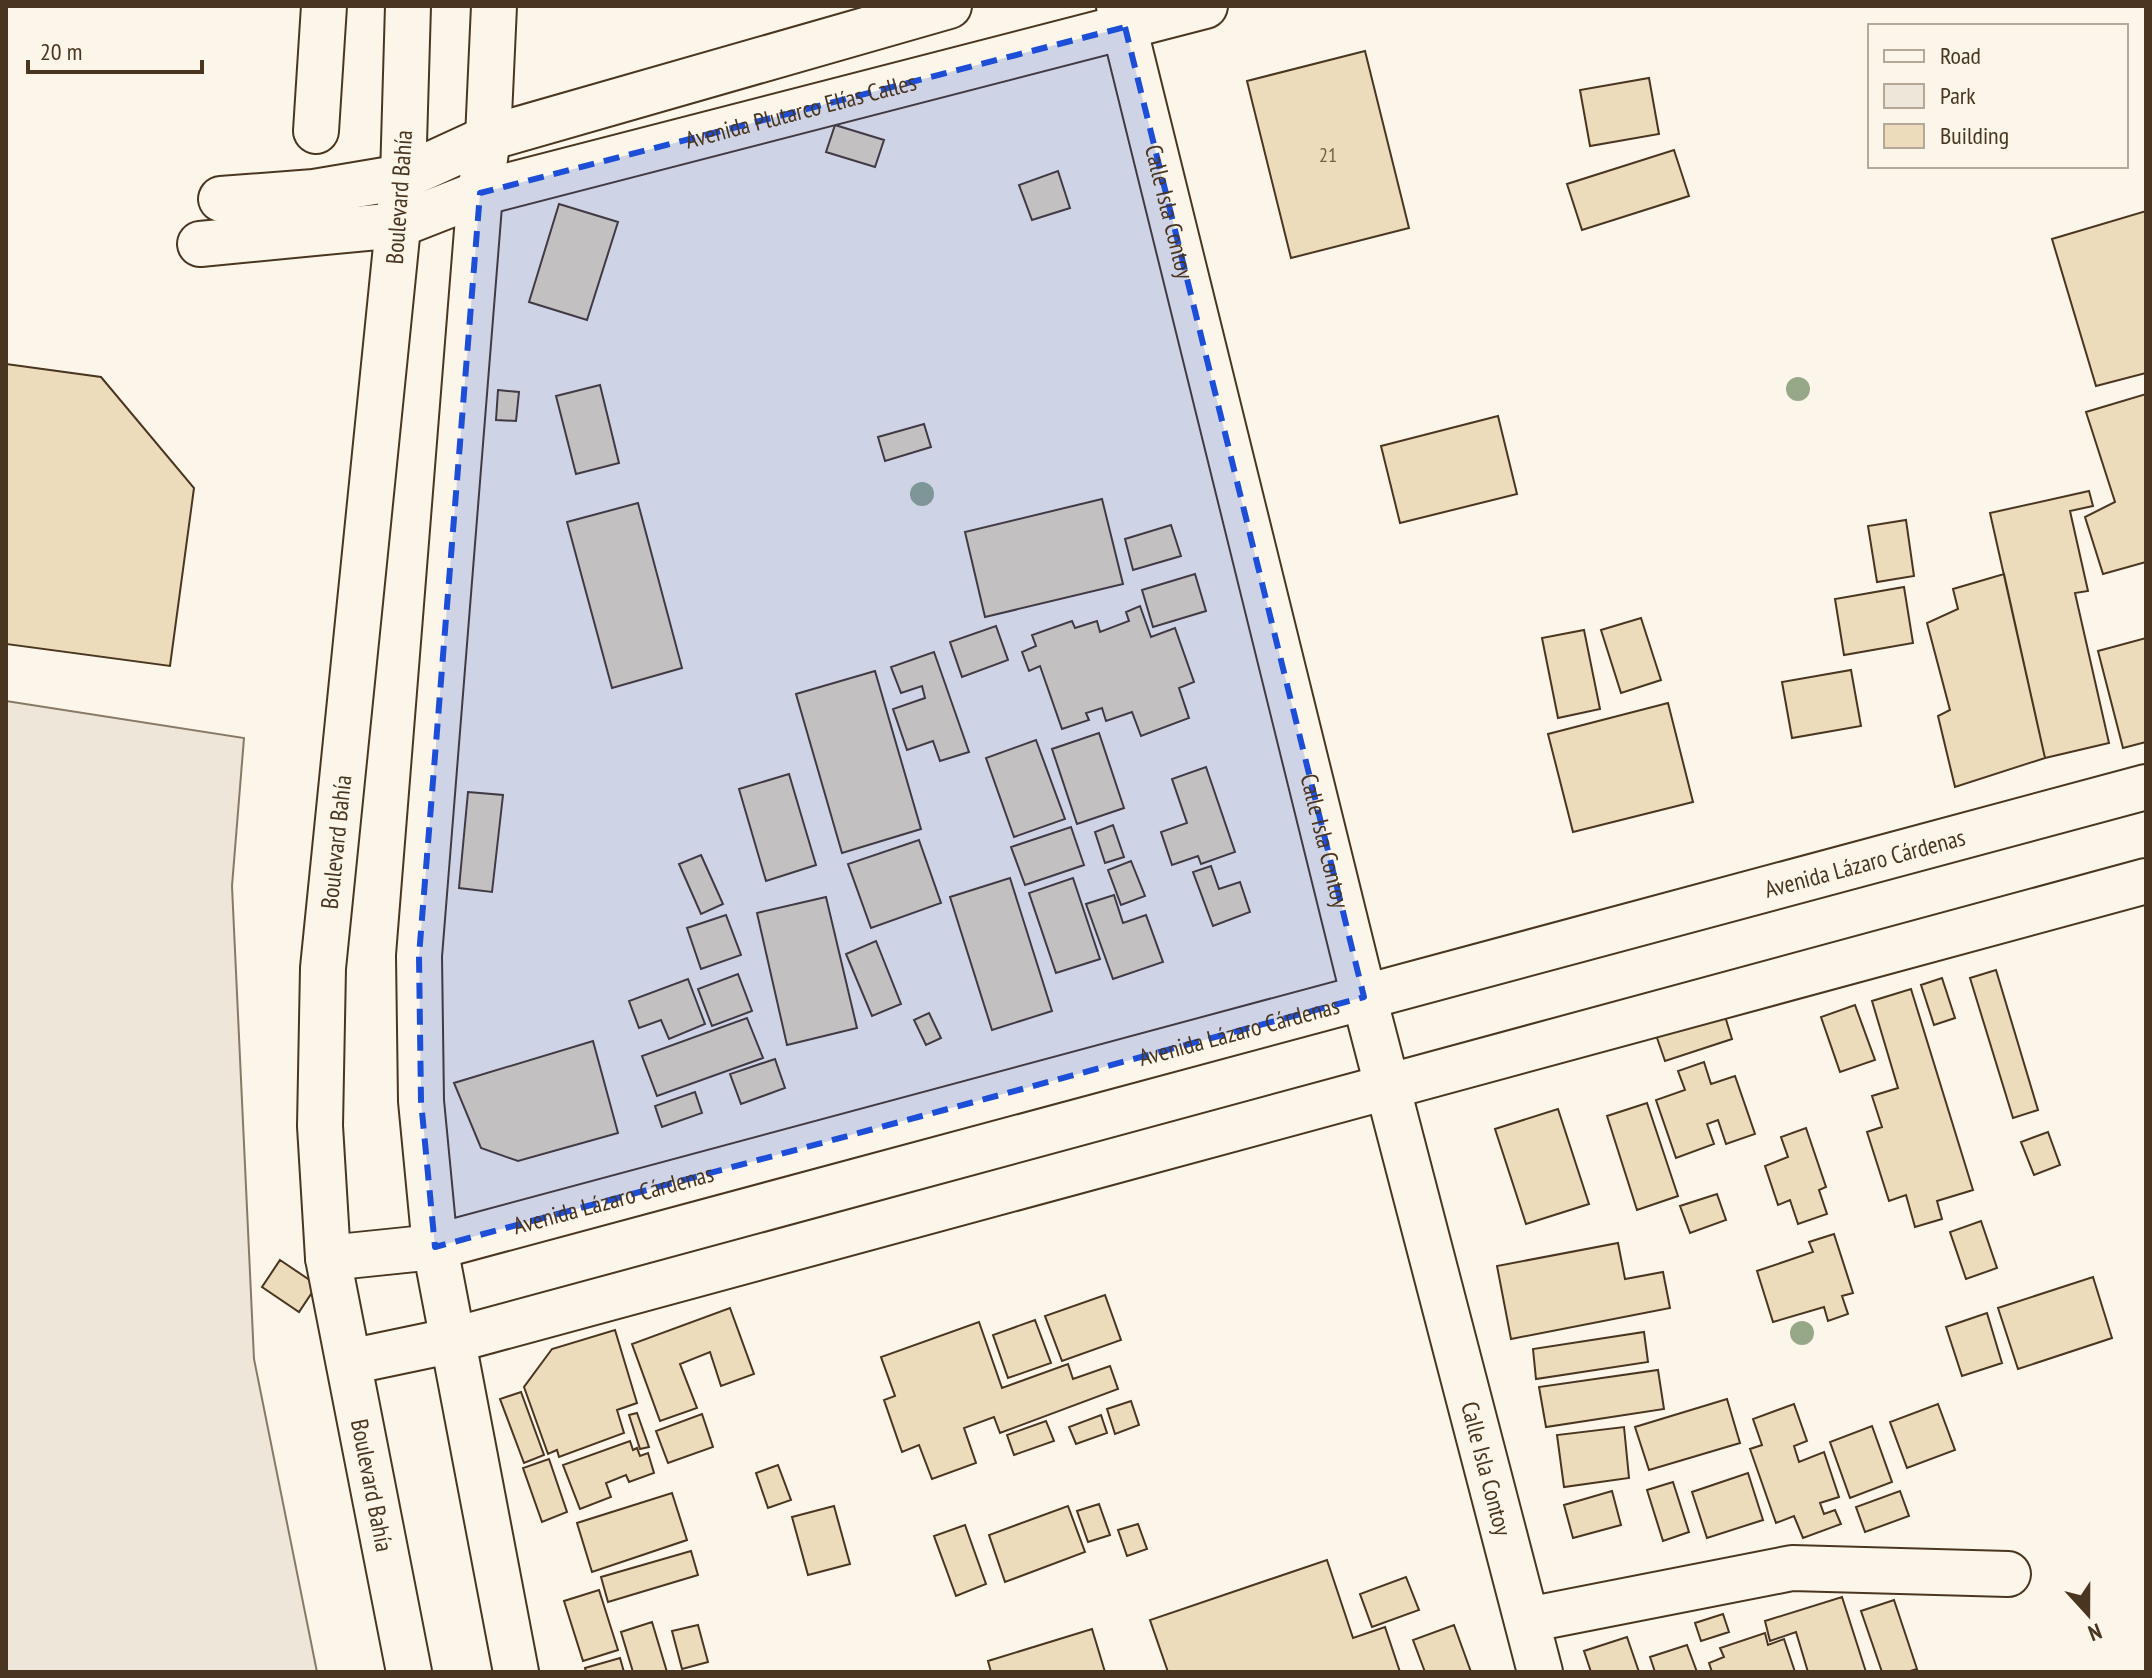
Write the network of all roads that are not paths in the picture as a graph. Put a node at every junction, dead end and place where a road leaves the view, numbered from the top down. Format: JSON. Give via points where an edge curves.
{"nodes":[{"id":1,"x":324,"y":6,"type":"edge"},
{"id":2,"x":408,"y":6,"type":"edge"},
{"id":3,"x":494,"y":6,"type":"edge"},
{"id":4,"x":949,"y":6,"type":"edge"},
{"id":5,"x":1205,"y":6,"type":"edge"},
{"id":6,"x":1122,"y":17,"type":"edge"},
{"id":7,"x":316,"y":131,"type":"dead end"},
{"id":8,"x":488,"y":138,"type":"junction"},
{"id":9,"x":403,"y":177,"type":"junction"},
{"id":10,"x":480,"y":193,"type":"junction"},
{"id":11,"x":221,"y":199,"type":"dead end"},
{"id":12,"x":398,"y":225,"type":"junction"},
{"id":13,"x":200,"y":244,"type":"dead end"},
{"id":14,"x":2146,"y":787,"type":"edge"},
{"id":15,"x":2146,"y":881,"type":"edge"},
{"id":16,"x":1364,"y":997,"type":"junction"},
{"id":17,"x":1388,"y":1087,"type":"junction"},
{"id":18,"x":435,"y":1247,"type":"junction"},
{"id":19,"x":328,"y":1258,"type":"junction"},
{"id":20,"x":454,"y":1340,"type":"junction"},
{"id":21,"x":349,"y":1362,"type":"junction"},
{"id":22,"x":2008,"y":1574,"type":"dead end"},
{"id":23,"x":1527,"y":1620,"type":"junction"},
{"id":24,"x":409,"y":1672,"type":"edge"},
{"id":25,"x":516,"y":1672,"type":"edge"},
{"id":26,"x":1540,"y":1672,"type":"edge"}],
"edges":[{"from":1,"to":7,"type":"main road"},
{"from":2,"to":9,"type":"main road","name":"Boulevard Bahía"},
{"from":3,"to":8,"type":"main road"},
{"from":4,"to":8,"type":"main road"},
{"from":5,"to":6,"type":"main road","name":"Avenida Plutarco Elías Calles"},
{"from":6,"to":10,"type":"main road","name":"Avenida Plutarco Elías Calles"},
{"from":6,"to":16,"type":"main road","name":"Calle Isla Contoy"},
{"from":8,"to":9,"type":"main road"},
{"from":8,"to":10,"type":"main road"},
{"from":9,"to":11,"type":"main road","via":[[314,192]]},
{"from":9,"to":12,"type":"main road","name":"Boulevard Bahía"},
{"from":10,"to":12,"type":"main road","name":"Avenida Plutarco Elías Calles"},
{"from":10,"to":18,"type":"main road","via":[[419,956],[421,1101]]},
{"from":12,"to":13,"type":"main road","name":"Avenida Plutarco Elías Calles"},
{"from":12,"to":19,"type":"main road","name":"Boulevard Bahía","via":[[323,968],[320,1126]]},
{"from":14,"to":16,"type":"main road","name":"Avenida Lázaro Cárdenas"},
{"from":15,"to":17,"type":"main road"},
{"from":16,"to":17,"type":"main road","name":"Calle Isla Contoy"},
{"from":16,"to":18,"type":"main road","name":"Avenida Lázaro Cárdenas"},
{"from":17,"to":20,"type":"main road"},
{"from":17,"to":23,"type":"main road","name":"Calle Isla Contoy"},
{"from":18,"to":19,"type":"main road","name":"Avenida Lázaro Cárdenas"},
{"from":18,"to":20,"type":"main road"},
{"from":19,"to":21,"type":"main road","name":"Boulevard Bahía"},
{"from":20,"to":21,"type":"main road"},
{"from":20,"to":25,"type":"main road"},
{"from":21,"to":24,"type":"main road","name":"Boulevard Bahía"},
{"from":22,"to":23,"type":"main road","via":[[1792,1568]]},
{"from":23,"to":26,"type":"main road","name":"Calle Isla Contoy"}]}
